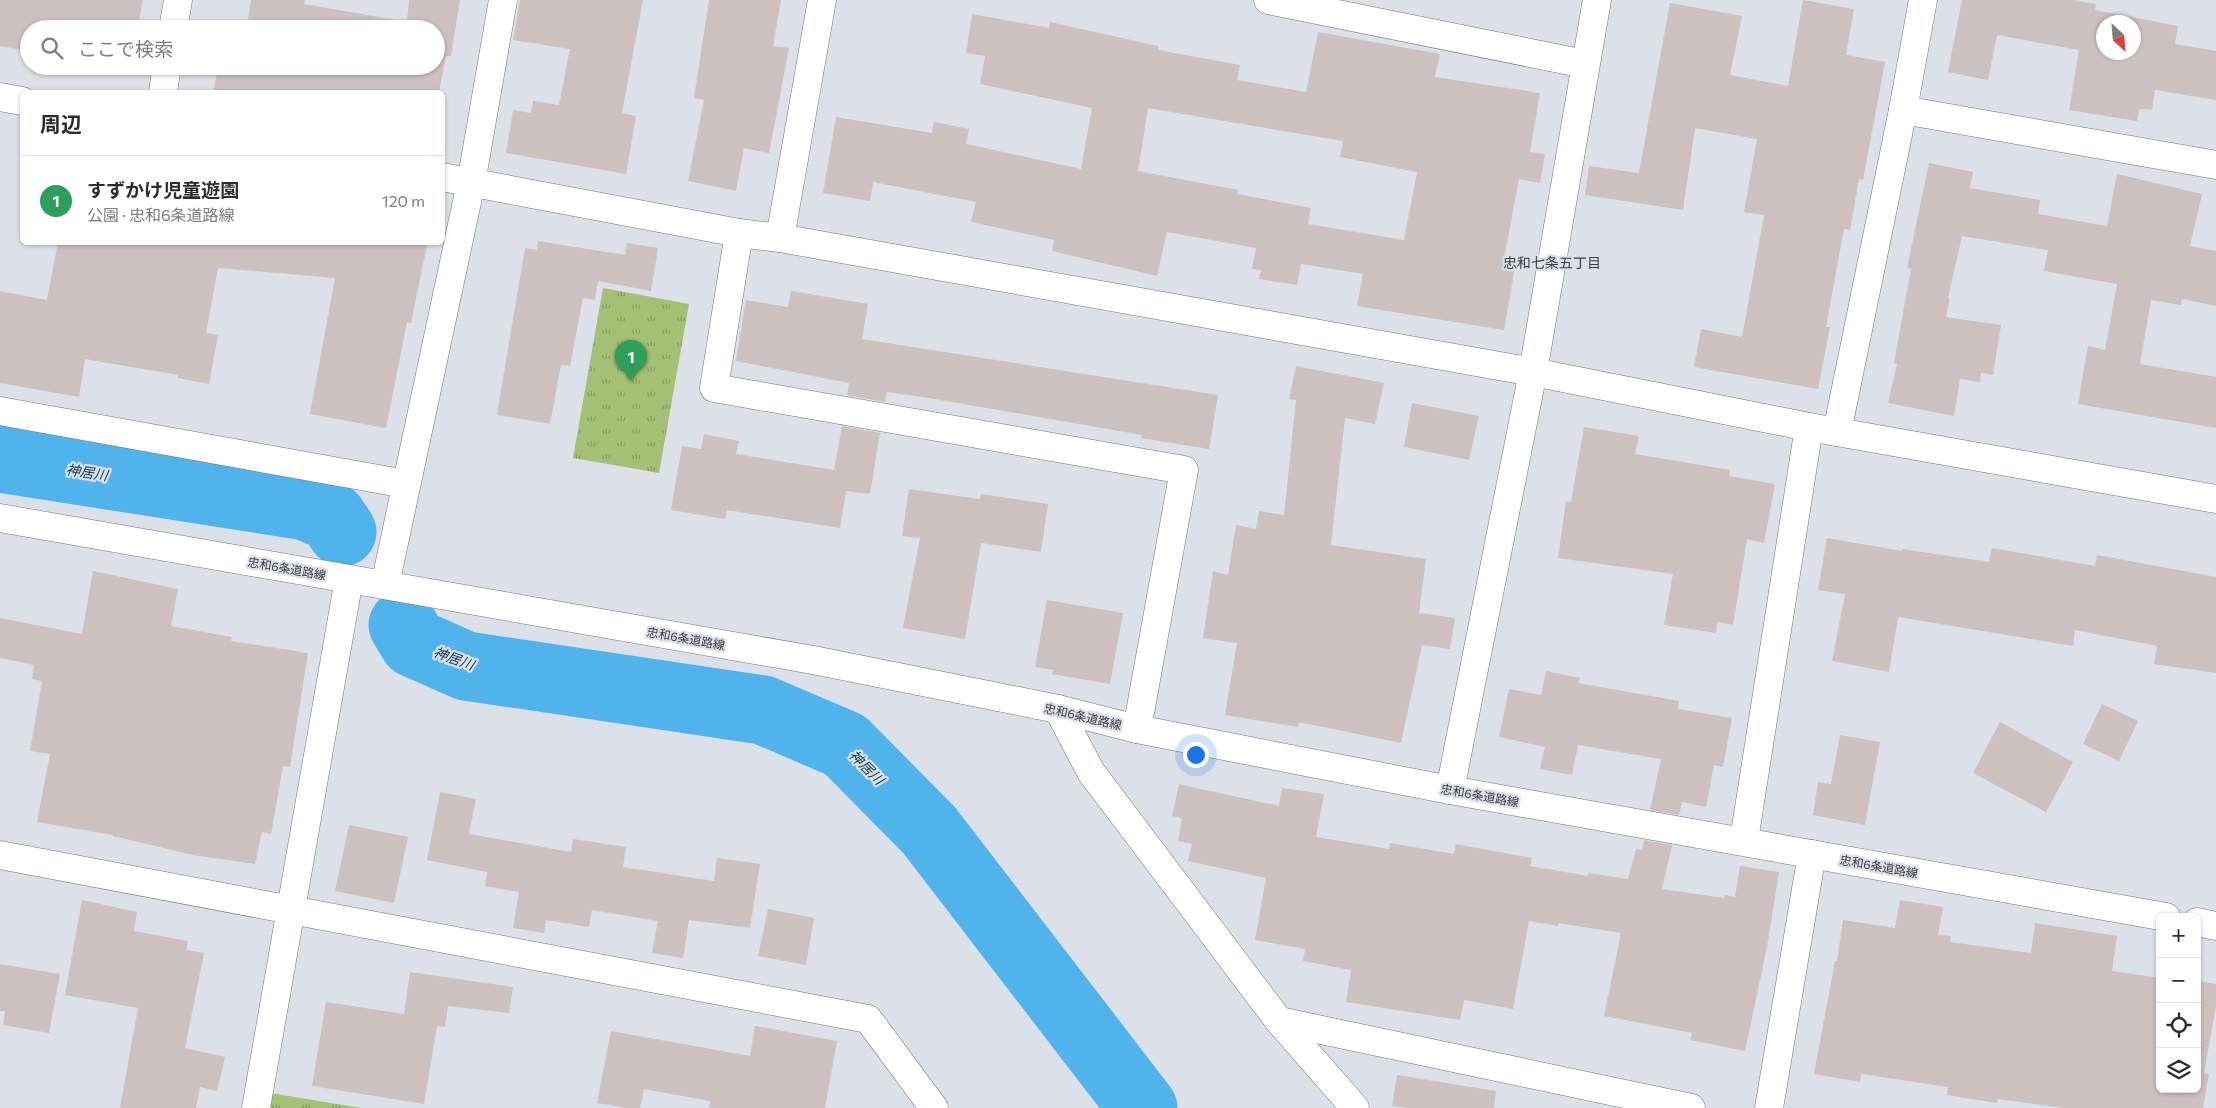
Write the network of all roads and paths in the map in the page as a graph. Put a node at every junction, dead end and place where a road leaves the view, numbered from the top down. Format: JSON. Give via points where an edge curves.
{"nodes":[{"id":1,"x":178,"y":0,"type":"edge"},
{"id":2,"x":503,"y":0,"type":"edge"},
{"id":3,"x":822,"y":0,"type":"edge"},
{"id":4,"x":1268,"y":0,"type":"edge"},
{"id":5,"x":1597,"y":0,"type":"edge"},
{"id":6,"x":1923,"y":0,"type":"edge"},
{"id":7,"x":175,"y":20,"type":"edge"},
{"id":8,"x":1585,"y":64,"type":"junction"},
{"id":9,"x":166,"y":75,"type":"edge"},
{"id":10,"x":163,"y":90,"type":"edge"},
{"id":11,"x":0,"y":96,"type":"edge"},
{"id":12,"x":20,"y":100,"type":"edge"},
{"id":13,"x":1903,"y":110,"type":"junction"},
{"id":14,"x":2216,"y":165,"type":"edge"},
{"id":15,"x":445,"y":178,"type":"edge"},
{"id":16,"x":471,"y":183,"type":"junction"},
{"id":17,"x":740,"y":233,"type":"junction"},
{"id":18,"x":780,"y":238,"type":"junction"},
{"id":19,"x":1533,"y":372,"type":"junction"},
{"id":20,"x":0,"y":411,"type":"edge"},
{"id":21,"x":1810,"y":427,"type":"junction"},
{"id":22,"x":1837,"y":432,"type":"junction"},
{"id":23,"x":406,"y":484,"type":"junction"},
{"id":24,"x":2216,"y":499,"type":"edge"},
{"id":25,"x":0,"y":518,"type":"edge"},
{"id":26,"x":349,"y":579,"type":"junction"},
{"id":27,"x":385,"y":585,"type":"junction"},
{"id":28,"x":1058,"y":709,"type":"junction"},
{"id":29,"x":1137,"y":729,"type":"junction"},
{"id":30,"x":1450,"y":790,"type":"junction"},
{"id":31,"x":1744,"y":840,"type":"junction"},
{"id":32,"x":1812,"y":854,"type":"junction"},
{"id":33,"x":0,"y":855,"type":"edge"},
{"id":34,"x":290,"y":910,"type":"junction"},
{"id":35,"x":2156,"y":915,"type":"edge"},
{"id":36,"x":2201,"y":923,"type":"edge"},
{"id":37,"x":2216,"y":926,"type":"edge"},
{"id":38,"x":1279,"y":1020,"type":"junction"},
{"id":39,"x":256,"y":1108,"type":"edge"},
{"id":40,"x":934,"y":1108,"type":"edge"},
{"id":41,"x":1355,"y":1108,"type":"edge"},
{"id":42,"x":1691,"y":1108,"type":"edge"},
{"id":43,"x":1769,"y":1108,"type":"edge"}],
"edges":[{"from":1,"to":7,"type":"street"},
{"from":2,"to":16,"type":"street"},
{"from":3,"to":18,"type":"street"},
{"from":4,"to":8,"type":"street"},
{"from":5,"to":8,"type":"street"},
{"from":6,"to":13,"type":"street"},
{"from":8,"to":19,"type":"street"},
{"from":9,"to":10,"type":"street"},
{"from":11,"to":12,"type":"street"},
{"from":13,"to":14,"type":"street"},
{"from":13,"to":22,"type":"street"},
{"from":15,"to":16,"type":"street"},
{"from":16,"to":17,"type":"street"},
{"from":16,"to":23,"type":"street"},
{"from":17,"to":18,"type":"street"},
{"from":17,"to":29,"type":"street","via":[[714,388],[1184,470]]},
{"from":18,"to":19,"type":"street"},
{"from":19,"to":21,"type":"street"},
{"from":19,"to":30,"type":"street"},
{"from":20,"to":23,"type":"street"},
{"from":21,"to":22,"type":"street"},
{"from":21,"to":31,"type":"street"},
{"from":22,"to":24,"type":"street"},
{"from":23,"to":27,"type":"street"},
{"from":25,"to":26,"type":"street","name":"忠和6条道路線"},
{"from":26,"to":27,"type":"street","name":"忠和6条道路線"},
{"from":26,"to":34,"type":"street"},
{"from":27,"to":28,"type":"street","name":"忠和6条道路線","via":[[813,660]]},
{"from":28,"to":29,"type":"street","name":"忠和6条道路線"},
{"from":28,"to":38,"type":"street","via":[[1091,772]]},
{"from":29,"to":30,"type":"street","name":"忠和6条道路線"},
{"from":30,"to":31,"type":"street","name":"忠和6条道路線"},
{"from":31,"to":32,"type":"street","name":"忠和6条道路線"},
{"from":32,"to":35,"type":"street","name":"忠和6条道路線"},
{"from":32,"to":43,"type":"street"},
{"from":33,"to":34,"type":"street"},
{"from":34,"to":39,"type":"street"},
{"from":34,"to":40,"type":"street","via":[[868,1019]]},
{"from":36,"to":37,"type":"street"},
{"from":38,"to":41,"type":"street"},
{"from":38,"to":42,"type":"street"}]}
